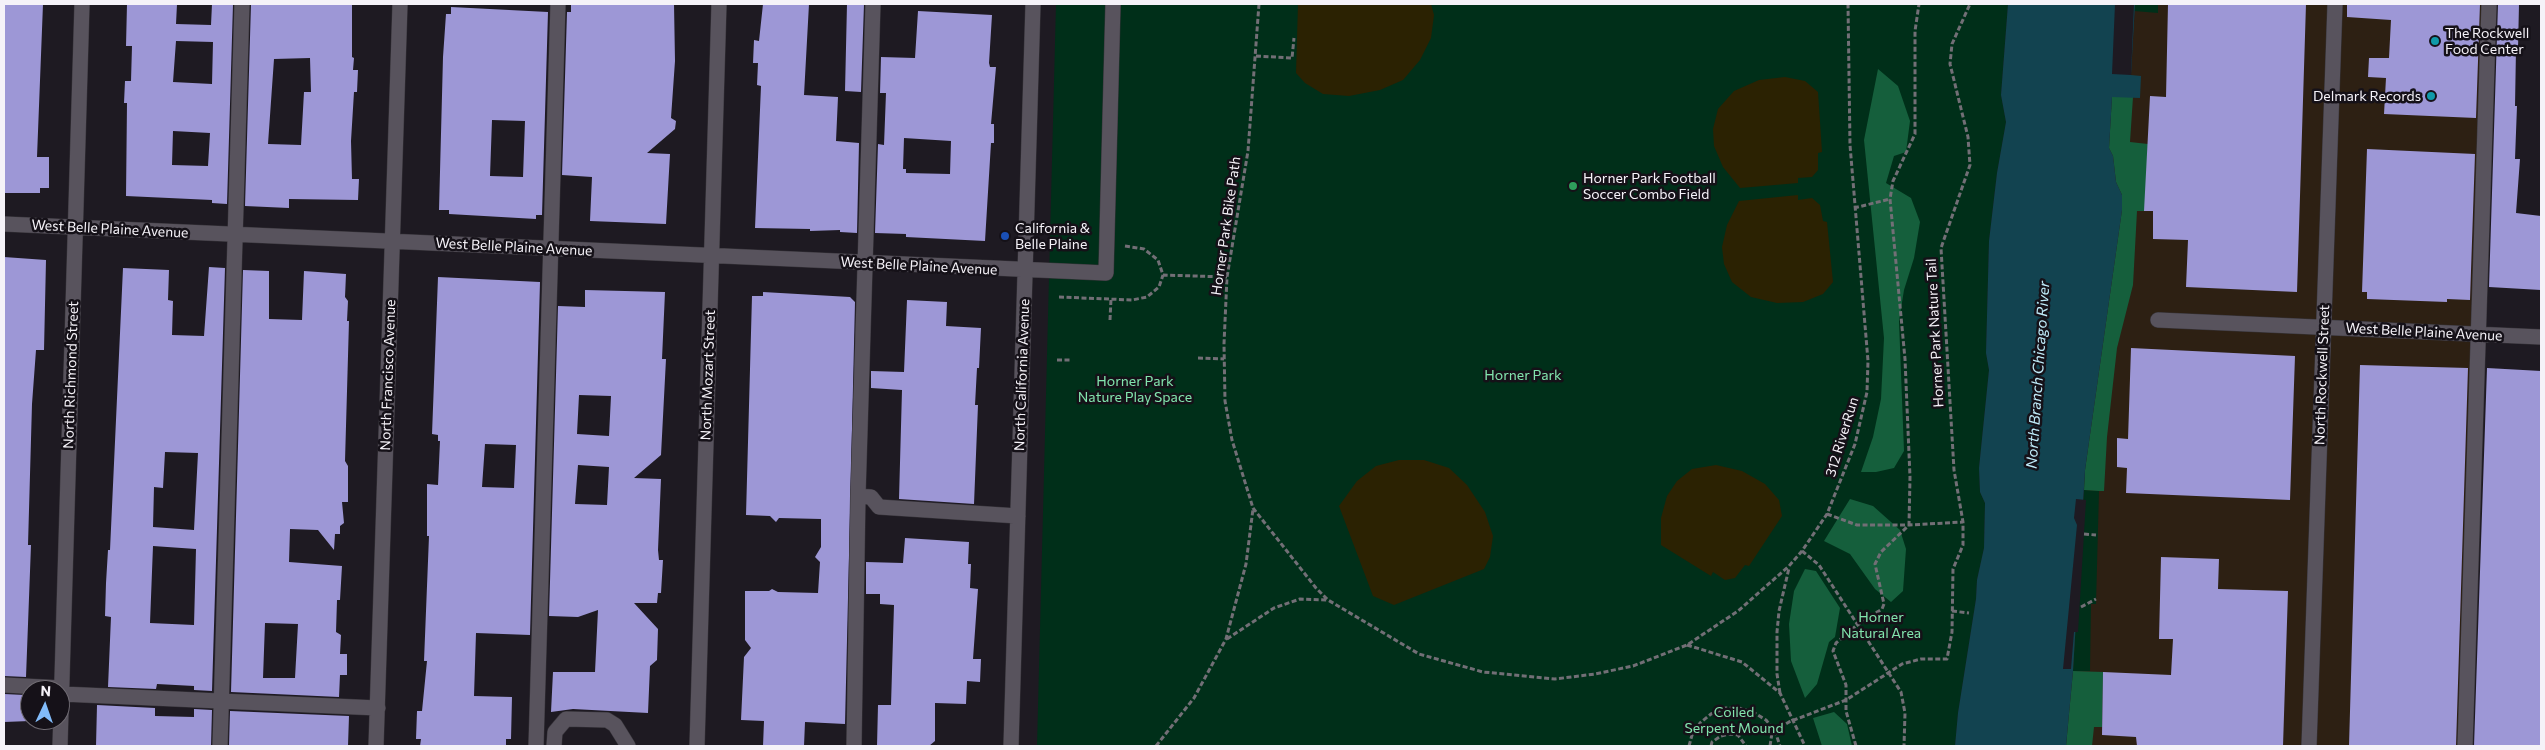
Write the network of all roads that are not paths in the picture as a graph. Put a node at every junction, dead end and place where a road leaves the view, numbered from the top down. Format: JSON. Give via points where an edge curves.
{"nodes":[{"id":1,"x":82,"y":4,"type":"edge"},
{"id":2,"x":242,"y":4,"type":"edge"},
{"id":3,"x":400,"y":4,"type":"edge"},
{"id":4,"x":558,"y":4,"type":"edge"},
{"id":5,"x":719,"y":4,"type":"edge"},
{"id":6,"x":873,"y":4,"type":"edge"},
{"id":7,"x":1033,"y":4,"type":"edge"},
{"id":8,"x":1113,"y":4,"type":"edge"},
{"id":9,"x":2335,"y":4,"type":"edge"},
{"id":10,"x":2489,"y":4,"type":"edge"},
{"id":11,"x":4,"y":224,"type":"edge"},
{"id":12,"x":76,"y":228,"type":"junction"},
{"id":13,"x":235,"y":235,"type":"junction"},
{"id":14,"x":393,"y":242,"type":"junction"},
{"id":15,"x":551,"y":249,"type":"junction"},
{"id":16,"x":712,"y":256,"type":"junction"},
{"id":17,"x":865,"y":263,"type":"junction"},
{"id":18,"x":1025,"y":270,"type":"junction"},
{"id":19,"x":2158,"y":320,"type":"dead end"},
{"id":20,"x":2324,"y":327,"type":"junction"},
{"id":21,"x":2480,"y":334,"type":"junction"},
{"id":22,"x":2541,"y":337,"type":"edge"},
{"id":23,"x":858,"y":496,"type":"junction"},
{"id":24,"x":1018,"y":516,"type":"junction"},
{"id":25,"x":62,"y":680,"type":"edge"},
{"id":26,"x":4,"y":685,"type":"edge"},
{"id":27,"x":20,"y":687,"type":"edge"},
{"id":28,"x":70,"y":692,"type":"edge"},
{"id":29,"x":222,"y":701,"type":"junction"},
{"id":30,"x":378,"y":708,"type":"junction"},
{"id":31,"x":61,"y":730,"type":"edge"},
{"id":32,"x":60,"y":746,"type":"edge"},
{"id":33,"x":220,"y":746,"type":"edge"},
{"id":34,"x":376,"y":746,"type":"edge"},
{"id":35,"x":536,"y":746,"type":"edge"},
{"id":36,"x":554,"y":746,"type":"edge"},
{"id":37,"x":628,"y":746,"type":"edge"},
{"id":38,"x":697,"y":746,"type":"edge"},
{"id":39,"x":854,"y":746,"type":"edge"},
{"id":40,"x":1011,"y":746,"type":"edge"},
{"id":41,"x":2309,"y":746,"type":"edge"},
{"id":42,"x":2465,"y":746,"type":"edge"}],
"edges":[{"from":1,"to":12,"type":"street","name":"North Richmond Street"},
{"from":2,"to":13,"type":"street"},
{"from":3,"to":14,"type":"street","name":"North Francisco Avenue"},
{"from":4,"to":15,"type":"street"},
{"from":5,"to":16,"type":"street","name":"North Mozart Street"},
{"from":6,"to":17,"type":"street"},
{"from":7,"to":18,"type":"street","name":"North California Avenue"},
{"from":8,"to":18,"type":"street","name":"West Belle Plaine Avenue","via":[[1106,273]]},
{"from":9,"to":20,"type":"street","name":"North Rockwell Street"},
{"from":10,"to":21,"type":"street"},
{"from":11,"to":12,"type":"street","name":"West Belle Plaine Avenue"},
{"from":12,"to":13,"type":"street","name":"West Belle Plaine Avenue"},
{"from":12,"to":25,"type":"street","name":"North Richmond Street"},
{"from":13,"to":14,"type":"street","name":"West Belle Plaine Avenue"},
{"from":13,"to":29,"type":"street"},
{"from":14,"to":15,"type":"street","name":"West Belle Plaine Avenue"},
{"from":14,"to":30,"type":"street","name":"North Francisco Avenue"},
{"from":15,"to":16,"type":"street","name":"West Belle Plaine Avenue"},
{"from":15,"to":35,"type":"street"},
{"from":16,"to":17,"type":"street","name":"West Belle Plaine Avenue"},
{"from":16,"to":38,"type":"street","name":"North Mozart Street"},
{"from":17,"to":18,"type":"street","name":"West Belle Plaine Avenue"},
{"from":17,"to":23,"type":"street"},
{"from":18,"to":24,"type":"street","name":"North California Avenue"},
{"from":19,"to":20,"type":"street","name":"West Belle Plaine Avenue"},
{"from":20,"to":21,"type":"street","name":"West Belle Plaine Avenue"},
{"from":20,"to":41,"type":"street","name":"North Rockwell Street"},
{"from":21,"to":22,"type":"street","name":"West Belle Plaine Avenue"},
{"from":21,"to":42,"type":"street"},
{"from":23,"to":24,"type":"street","via":[[871,497],[878,508]]},
{"from":23,"to":39,"type":"street"},
{"from":24,"to":40,"type":"street","name":"North California Avenue"},
{"from":26,"to":27,"type":"street"},
{"from":28,"to":29,"type":"street"},
{"from":29,"to":30,"type":"street"},
{"from":29,"to":33,"type":"street"},
{"from":30,"to":34,"type":"street","name":"North Francisco Avenue"},
{"from":31,"to":32,"type":"street","name":"North Richmond Street"},
{"from":36,"to":37,"type":"street","via":[[555,732],[566,718],[607,720],[615,725]]}]}
